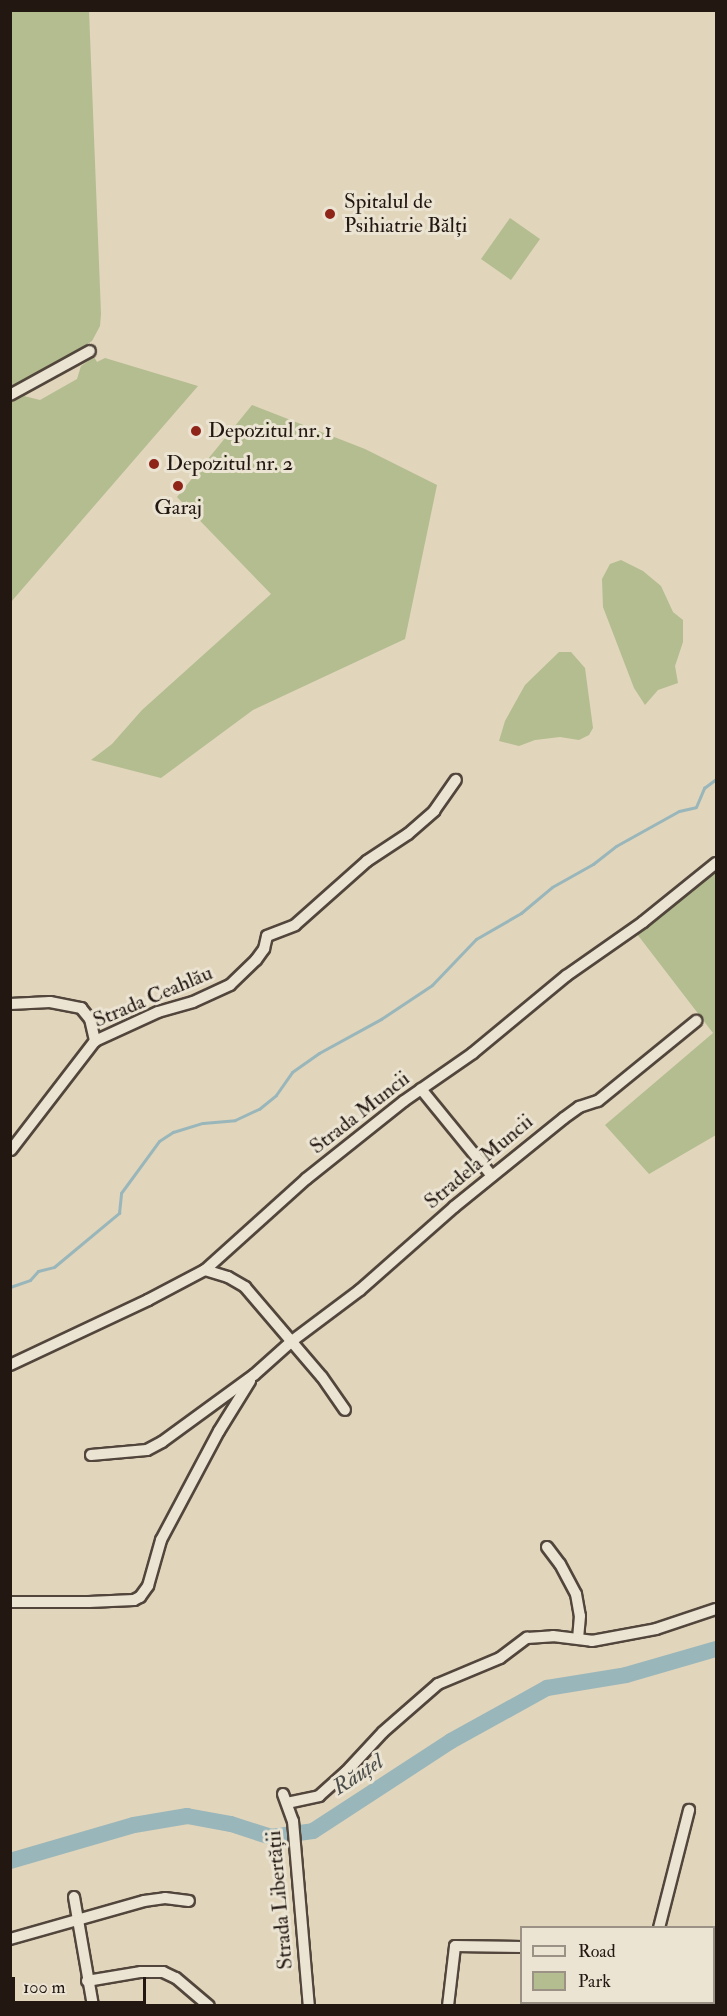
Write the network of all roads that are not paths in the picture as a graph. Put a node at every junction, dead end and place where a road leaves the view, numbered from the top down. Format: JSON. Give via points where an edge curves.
{"nodes":[{"id":1,"x":90,"y":351,"type":"dead end"},
{"id":2,"x":10,"y":395,"type":"edge"},
{"id":3,"x":456,"y":780,"type":"dead end"},
{"id":4,"x":717,"y":863,"type":"edge"},
{"id":5,"x":10,"y":1004,"type":"edge"},
{"id":6,"x":696,"y":1021,"type":"dead end"},
{"id":7,"x":95,"y":1041,"type":"junction"},
{"id":8,"x":421,"y":1089,"type":"junction"},
{"id":9,"x":11,"y":1150,"type":"edge"},
{"id":10,"x":492,"y":1176,"type":"junction"},
{"id":11,"x":205,"y":1270,"type":"junction"},
{"id":12,"x":292,"y":1341,"type":"junction"},
{"id":13,"x":10,"y":1365,"type":"edge"},
{"id":14,"x":254,"y":1375,"type":"junction"},
{"id":15,"x":345,"y":1410,"type":"dead end"},
{"id":16,"x":91,"y":1455,"type":"dead end"},
{"id":17,"x":547,"y":1547,"type":"dead end"},
{"id":18,"x":10,"y":1602,"type":"edge"},
{"id":19,"x":717,"y":1609,"type":"edge"},
{"id":20,"x":578,"y":1638,"type":"junction"},
{"id":21,"x":688,"y":1810,"type":"dead end"},
{"id":22,"x":74,"y":1896,"type":"dead end"},
{"id":23,"x":189,"y":1900,"type":"dead end"},
{"id":24,"x":76,"y":1919,"type":"junction"},
{"id":25,"x":659,"y":1926,"type":"edge"},
{"id":26,"x":10,"y":1939,"type":"edge"},
{"id":27,"x":520,"y":1947,"type":"edge"},
{"id":28,"x":87,"y":1981,"type":"junction"},
{"id":29,"x":93,"y":2006,"type":"edge"},
{"id":30,"x":209,"y":2006,"type":"edge"},
{"id":31,"x":309,"y":2006,"type":"edge"},
{"id":32,"x":448,"y":2006,"type":"edge"}],
"edges":[{"from":1,"to":2,"type":"street"},
{"from":3,"to":7,"type":"street","name":"Strada Ceahlău","via":[[434,811],[408,834],[367,861],[295,925],[267,936],[256,960],[230,985]]},
{"from":4,"to":8,"type":"street","name":"Strada Muncii"},
{"from":5,"to":7,"type":"street","via":[[50,1002],[81,1008],[90,1019]]},
{"from":6,"to":10,"type":"street","name":"Stradela Muncii","via":[[608,1093],[564,1118]]},
{"from":7,"to":9,"type":"street","name":"Strada Ceahlău"},
{"from":8,"to":10,"type":"street"},
{"from":8,"to":11,"type":"street","name":"Strada Muncii","via":[[306,1179]]},
{"from":10,"to":12,"type":"street","name":"Stradela Muncii","via":[[360,1290]]},
{"from":11,"to":12,"type":"street","via":[[228,1276],[245,1287]]},
{"from":11,"to":13,"type":"street","name":"Strada Muncii"},
{"from":12,"to":14,"type":"street","name":"Stradela Muncii"},
{"from":12,"to":15,"type":"street"},
{"from":14,"to":16,"type":"street","name":"Stradela Muncii","via":[[154,1447]]},
{"from":14,"to":18,"type":"street","via":[[214,1438],[161,1540],[144,1594],[134,1600]]},
{"from":17,"to":20,"type":"street","via":[[576,1594]]},
{"from":19,"to":20,"type":"street","via":[[656,1629],[592,1641]]},
{"from":20,"to":31,"type":"street","name":"Strada Libertății","via":[[527,1638],[500,1658],[445,1680],[383,1732],[319,1796],[285,1798],[293,1821]]},
{"from":21,"to":25,"type":"street"},
{"from":22,"to":24,"type":"street"},
{"from":23,"to":24,"type":"street","via":[[150,1900]]},
{"from":24,"to":26,"type":"street"},
{"from":24,"to":28,"type":"street"},
{"from":27,"to":32,"type":"street","via":[[455,1946]]},
{"from":28,"to":29,"type":"street"},
{"from":28,"to":30,"type":"street","via":[[163,1972]]}]}
